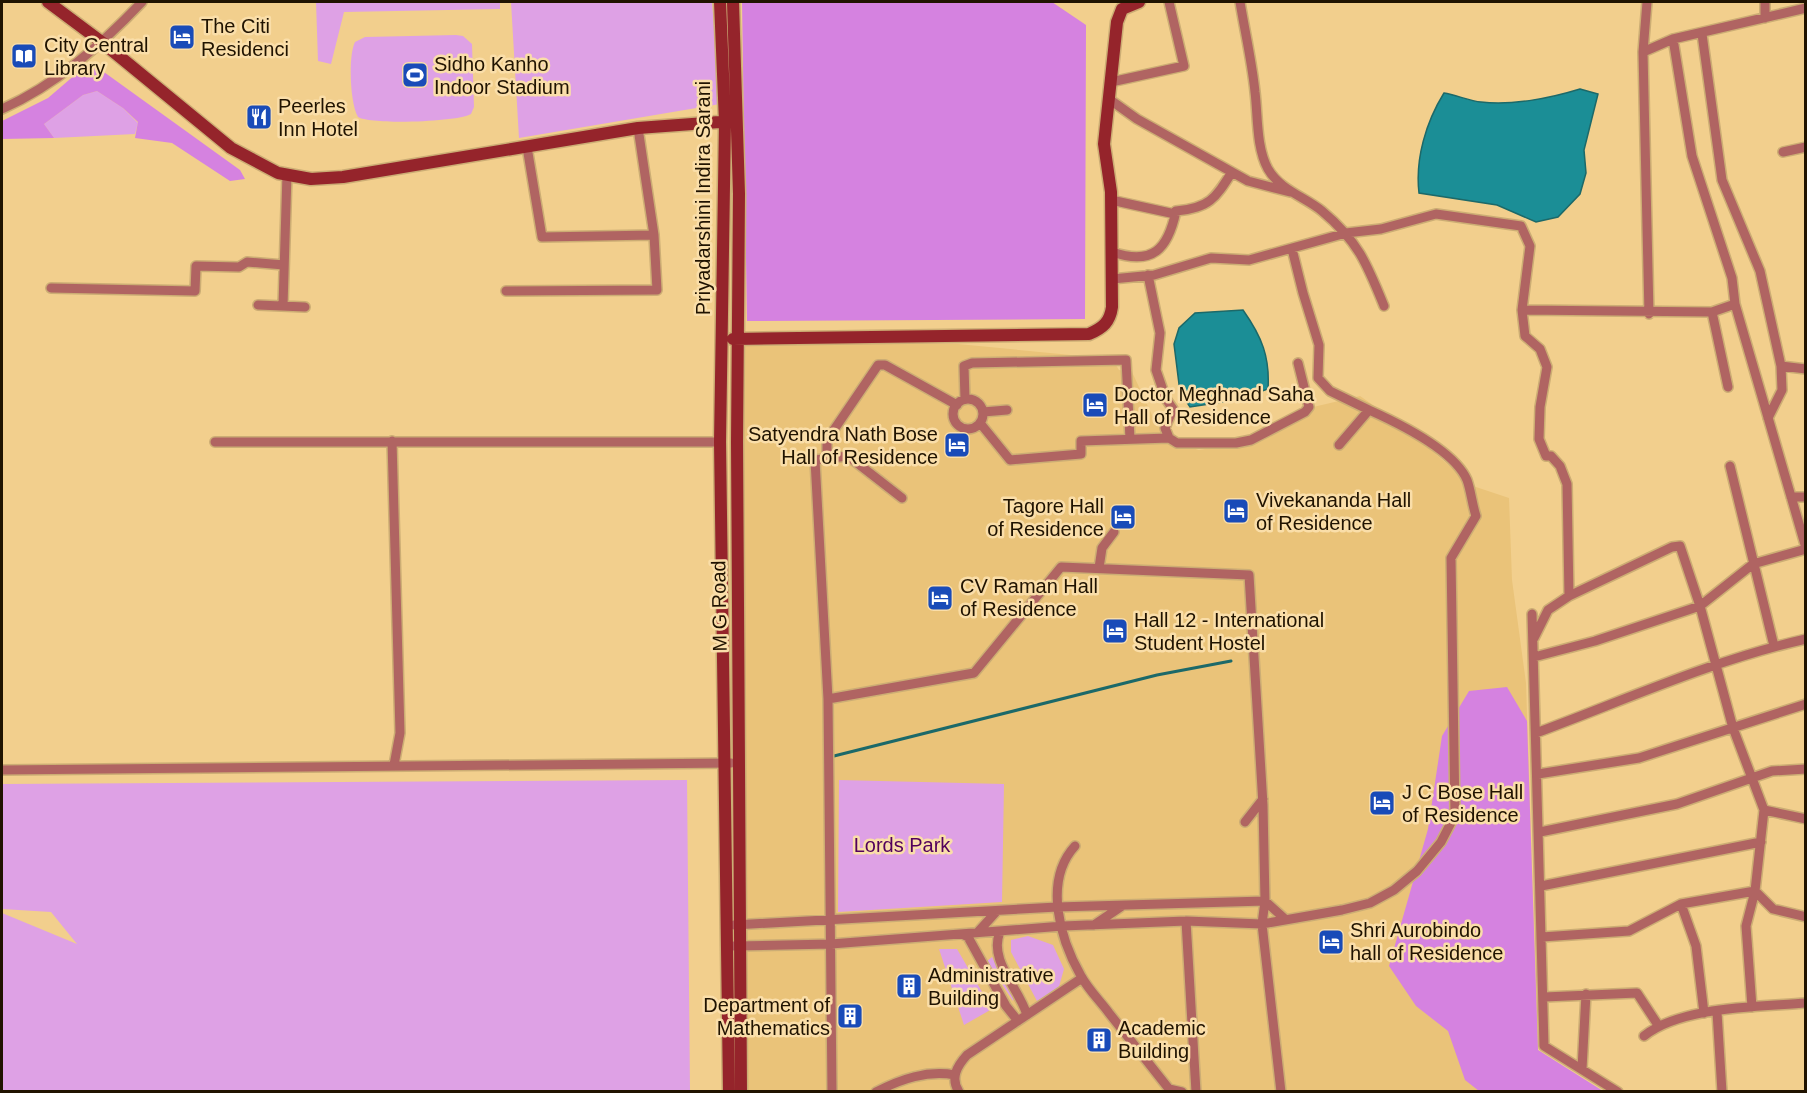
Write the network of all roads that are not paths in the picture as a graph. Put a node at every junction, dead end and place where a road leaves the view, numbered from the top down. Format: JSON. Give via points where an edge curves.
{"nodes":[{"id":1,"x":48,"y":2,"type":"edge"},
{"id":2,"x":142,"y":2,"type":"edge"},
{"id":3,"x":720,"y":2,"type":"edge"},
{"id":4,"x":733,"y":2,"type":"edge"},
{"id":5,"x":1139,"y":2,"type":"edge"},
{"id":6,"x":1169,"y":2,"type":"edge"},
{"id":7,"x":1240,"y":2,"type":"edge"},
{"id":8,"x":1647,"y":2,"type":"edge"},
{"id":9,"x":1765,"y":2,"type":"edge"},
{"id":10,"x":1806,"y":8,"type":"edge"},
{"id":11,"x":1765,"y":18,"type":"junction"},
{"id":12,"x":1702,"y":34,"type":"junction"},
{"id":13,"x":1673,"y":39,"type":"junction"},
{"id":14,"x":103,"y":43,"type":"junction"},
{"id":15,"x":1643,"y":52,"type":"junction"},
{"id":16,"x":1111,"y":82,"type":"junction"},
{"id":17,"x":1109,"y":99,"type":"junction"},
{"id":18,"x":2,"y":110,"type":"edge"},
{"id":19,"x":731,"y":122,"type":"junction"},
{"id":20,"x":638,"y":128,"type":"junction"},
{"id":21,"x":527,"y":147,"type":"junction"},
{"id":22,"x":1806,"y":147,"type":"edge"},
{"id":23,"x":1783,"y":152,"type":"dead end"},
{"id":24,"x":1232,"y":172,"type":"junction"},
{"id":25,"x":287,"y":174,"type":"junction"},
{"id":26,"x":1290,"y":192,"type":"junction"},
{"id":27,"x":1112,"y":200,"type":"junction"},
{"id":28,"x":1175,"y":214,"type":"junction"},
{"id":29,"x":1346,"y":233,"type":"junction"},
{"id":30,"x":654,"y":235,"type":"junction"},
{"id":31,"x":1292,"y":249,"type":"junction"},
{"id":32,"x":1112,"y":252,"type":"junction"},
{"id":33,"x":284,"y":265,"type":"junction"},
{"id":34,"x":1148,"y":275,"type":"junction"},
{"id":35,"x":1112,"y":279,"type":"junction"},
{"id":36,"x":51,"y":288,"type":"dead end"},
{"id":37,"x":506,"y":291,"type":"dead end"},
{"id":38,"x":1735,"y":304,"type":"junction"},
{"id":39,"x":258,"y":305,"type":"dead end"},
{"id":40,"x":283,"y":306,"type":"junction"},
{"id":41,"x":1384,"y":306,"type":"dead end"},
{"id":42,"x":305,"y":307,"type":"dead end"},
{"id":43,"x":1522,"y":310,"type":"junction"},
{"id":44,"x":1712,"y":312,"type":"junction"},
{"id":45,"x":1649,"y":314,"type":"junction"},
{"id":46,"x":721,"y":339,"type":"junction"},
{"id":47,"x":740,"y":339,"type":"junction"},
{"id":48,"x":1298,"y":363,"type":"dead end"},
{"id":49,"x":1781,"y":366,"type":"junction"},
{"id":50,"x":1806,"y":369,"type":"edge"},
{"id":51,"x":1728,"y":387,"type":"dead end"},
{"id":52,"x":961,"y":402,"type":"junction"},
{"id":53,"x":1007,"y":410,"type":"dead end"},
{"id":54,"x":1370,"y":410,"type":"junction"},
{"id":55,"x":983,"y":412,"type":"junction"},
{"id":56,"x":1768,"y":418,"type":"junction"},
{"id":57,"x":980,"y":423,"type":"junction"},
{"id":58,"x":1169,"y":438,"type":"junction"},
{"id":59,"x":1130,"y":440,"type":"junction"},
{"id":60,"x":392,"y":441,"type":"junction"},
{"id":61,"x":215,"y":442,"type":"dead end"},
{"id":62,"x":720,"y":442,"type":"junction"},
{"id":63,"x":1339,"y":445,"type":"dead end"},
{"id":64,"x":827,"y":458,"type":"junction"},
{"id":65,"x":1730,"y":466,"type":"dead end"},
{"id":66,"x":1791,"y":497,"type":"junction"},
{"id":67,"x":1806,"y":497,"type":"edge"},
{"id":68,"x":902,"y":498,"type":"dead end"},
{"id":69,"x":1114,"y":532,"type":"dead end"},
{"id":70,"x":1806,"y":549,"type":"edge"},
{"id":71,"x":1753,"y":564,"type":"junction"},
{"id":72,"x":1099,"y":568,"type":"junction"},
{"id":73,"x":1569,"y":596,"type":"junction"},
{"id":74,"x":1700,"y":606,"type":"junction"},
{"id":75,"x":1533,"y":614,"type":"dead end"},
{"id":76,"x":1806,"y":639,"type":"edge"},
{"id":77,"x":1533,"y":640,"type":"junction"},
{"id":78,"x":1774,"y":646,"type":"junction"},
{"id":79,"x":1534,"y":657,"type":"junction"},
{"id":80,"x":1718,"y":665,"type":"junction"},
{"id":81,"x":828,"y":699,"type":"junction"},
{"id":82,"x":1806,"y":704,"type":"edge"},
{"id":83,"x":1733,"y":728,"type":"junction"},
{"id":84,"x":1536,"y":734,"type":"junction"},
{"id":85,"x":733,"y":763,"type":"junction"},
{"id":86,"x":394,"y":765,"type":"junction"},
{"id":87,"x":1806,"y":769,"type":"edge"},
{"id":88,"x":2,"y":770,"type":"edge"},
{"id":89,"x":1538,"y":774,"type":"junction"},
{"id":90,"x":1751,"y":776,"type":"junction"},
{"id":91,"x":1263,"y":799,"type":"junction"},
{"id":92,"x":1764,"y":810,"type":"junction"},
{"id":93,"x":1806,"y":819,"type":"edge"},
{"id":94,"x":1245,"y":822,"type":"dead end"},
{"id":95,"x":1539,"y":832,"type":"junction"},
{"id":96,"x":1761,"y":842,"type":"junction"},
{"id":97,"x":1075,"y":846,"type":"dead end"},
{"id":98,"x":1541,"y":886,"type":"junction"},
{"id":99,"x":1755,"y":891,"type":"junction"},
{"id":100,"x":1265,"y":902,"type":"junction"},
{"id":101,"x":1681,"y":904,"type":"junction"},
{"id":102,"x":1124,"y":905,"type":"junction"},
{"id":103,"x":1057,"y":907,"type":"junction"},
{"id":104,"x":996,"y":912,"type":"junction"},
{"id":105,"x":977,"y":913,"type":"junction"},
{"id":106,"x":1806,"y":917,"type":"edge"},
{"id":107,"x":1285,"y":919,"type":"junction"},
{"id":108,"x":830,"y":921,"type":"junction"},
{"id":109,"x":1186,"y":921,"type":"junction"},
{"id":110,"x":1263,"y":924,"type":"junction"},
{"id":111,"x":733,"y":925,"type":"junction"},
{"id":112,"x":1094,"y":925,"type":"junction"},
{"id":113,"x":1063,"y":926,"type":"junction"},
{"id":114,"x":1000,"y":932,"type":"junction"},
{"id":115,"x":977,"y":933,"type":"junction"},
{"id":116,"x":962,"y":934,"type":"junction"},
{"id":117,"x":1542,"y":937,"type":"junction"},
{"id":118,"x":831,"y":944,"type":"junction"},
{"id":119,"x":734,"y":946,"type":"junction"},
{"id":120,"x":996,"y":954,"type":"junction"},
{"id":121,"x":981,"y":958,"type":"junction"},
{"id":122,"x":1082,"y":978,"type":"junction"},
{"id":123,"x":1586,"y":994,"type":"junction"},
{"id":124,"x":1544,"y":997,"type":"junction"},
{"id":125,"x":1806,"y":1003,"type":"edge"},
{"id":126,"x":1752,"y":1007,"type":"junction"},
{"id":127,"x":1717,"y":1012,"type":"junction"},
{"id":128,"x":1704,"y":1013,"type":"junction"},
{"id":129,"x":1027,"y":1015,"type":"junction"},
{"id":130,"x":1018,"y":1020,"type":"junction"},
{"id":131,"x":1658,"y":1025,"type":"junction"},
{"id":132,"x":1644,"y":1036,"type":"dead end"},
{"id":133,"x":1582,"y":1069,"type":"junction"},
{"id":134,"x":955,"y":1075,"type":"junction"},
{"id":135,"x":729,"y":1092,"type":"edge"},
{"id":136,"x":741,"y":1092,"type":"edge"},
{"id":137,"x":832,"y":1092,"type":"edge"},
{"id":138,"x":876,"y":1092,"type":"edge"},
{"id":139,"x":959,"y":1092,"type":"edge"},
{"id":140,"x":1182,"y":1092,"type":"edge"},
{"id":141,"x":1196,"y":1092,"type":"edge"},
{"id":142,"x":1281,"y":1092,"type":"edge"},
{"id":143,"x":1618,"y":1092,"type":"edge"},
{"id":144,"x":1722,"y":1092,"type":"edge"}],
"edges":[{"from":1,"to":14,"type":"street"},
{"from":2,"to":14,"type":"street"},
{"from":3,"to":19,"type":"street","name":"Priyadarshini Indira Sarani"},
{"from":4,"to":19,"type":"street","name":"Priyadarshini Indira Sarani"},
{"from":5,"to":16,"type":"street","via":[[1122,9],[1117,22]]},
{"from":6,"to":16,"type":"street","via":[[1184,66]]},
{"from":7,"to":26,"type":"street","via":[[1258,134],[1268,169]]},
{"from":8,"to":15,"type":"street"},
{"from":9,"to":11,"type":"street"},
{"from":10,"to":11,"type":"street"},
{"from":11,"to":12,"type":"street"},
{"from":12,"to":13,"type":"street"},
{"from":12,"to":49,"type":"street","via":[[1722,180],[1760,271]]},
{"from":13,"to":15,"type":"street"},
{"from":13,"to":38,"type":"street","via":[[1692,156],[1732,278]]},
{"from":14,"to":18,"type":"street","via":[[27,98]]},
{"from":14,"to":25,"type":"street","via":[[231,148]]},
{"from":15,"to":45,"type":"street"},
{"from":16,"to":17,"type":"street"},
{"from":17,"to":24,"type":"street"},
{"from":17,"to":27,"type":"street","via":[[1104,144]]},
{"from":19,"to":20,"type":"street"},
{"from":19,"to":46,"type":"street","name":"Priyadarshini Indira Sarani"},
{"from":19,"to":47,"type":"street","name":"M G Road"},
{"from":20,"to":21,"type":"street"},
{"from":20,"to":30,"type":"street"},
{"from":21,"to":25,"type":"street","via":[[343,177],[311,179]]},
{"from":21,"to":30,"type":"street","via":[[542,237]]},
{"from":22,"to":23,"type":"street"},
{"from":24,"to":26,"type":"street","via":[[1248,181]]},
{"from":24,"to":28,"type":"street","via":[[1211,201],[1200,207],[1176,210]]},
{"from":25,"to":33,"type":"street"},
{"from":26,"to":29,"type":"street","via":[[1320,209]]},
{"from":27,"to":28,"type":"street"},
{"from":27,"to":32,"type":"street"},
{"from":28,"to":32,"type":"street","via":[[1170,237],[1159,249],[1142,257]]},
{"from":29,"to":31,"type":"street"},
{"from":29,"to":41,"type":"street","via":[[1367,264]]},
{"from":29,"to":43,"type":"street","via":[[1381,229],[1436,214],[1521,226],[1530,246]]},
{"from":30,"to":37,"type":"street","via":[[657,290]]},
{"from":31,"to":34,"type":"street","via":[[1249,260],[1211,258]]},
{"from":31,"to":54,"type":"street","via":[[1319,345],[1318,378],[1330,391]]},
{"from":32,"to":35,"type":"street"},
{"from":33,"to":36,"type":"street","via":[[247,262],[239,267],[196,267],[195,291]]},
{"from":33,"to":40,"type":"street"},
{"from":34,"to":35,"type":"street"},
{"from":34,"to":58,"type":"street","via":[[1160,333],[1156,370],[1173,409],[1165,428]]},
{"from":35,"to":47,"type":"street","via":[[1110,318],[1101,329],[1089,334]]},
{"from":38,"to":44,"type":"street"},
{"from":38,"to":56,"type":"street"},
{"from":39,"to":40,"type":"street"},
{"from":40,"to":42,"type":"street"},
{"from":43,"to":45,"type":"street"},
{"from":43,"to":73,"type":"street","via":[[1525,336],[1540,349],[1547,367],[1539,439],[1546,456],[1560,466],[1567,484]]},
{"from":44,"to":45,"type":"street"},
{"from":44,"to":51,"type":"street"},
{"from":46,"to":47,"type":"street"},
{"from":46,"to":62,"type":"street","name":"Priyadarshini Indira Sarani"},
{"from":47,"to":85,"type":"street","name":"M G Road"},
{"from":48,"to":58,"type":"street","via":[[1309,406],[1305,412],[1251,440],[1236,443],[1177,443]]},
{"from":49,"to":50,"type":"street"},
{"from":49,"to":56,"type":"street","via":[[1782,390]]},
{"from":52,"to":55,"type":"street","via":[[979,403]]},
{"from":52,"to":57,"type":"street","via":[[953,414],[960,427],[969,429]]},
{"from":52,"to":59,"type":"street","via":[[964,366],[972,363],[1126,360]]},
{"from":52,"to":64,"type":"street","via":[[878,365],[827,440]]},
{"from":53,"to":55,"type":"street"},
{"from":54,"to":63,"type":"street"},
{"from":54,"to":107,"type":"street","via":[[1402,424],[1458,465],[1467,480],[1476,516],[1450,558],[1455,816],[1441,842],[1417,871],[1394,890],[1370,903]]},
{"from":55,"to":57,"type":"street"},
{"from":56,"to":66,"type":"street"},
{"from":57,"to":59,"type":"street","via":[[1010,460],[1081,454],[1081,441]]},
{"from":58,"to":59,"type":"street"},
{"from":60,"to":61,"type":"street"},
{"from":60,"to":62,"type":"street"},
{"from":60,"to":86,"type":"street","via":[[400,733]]},
{"from":62,"to":85,"type":"street","name":"Priyadarshini Indira Sarani"},
{"from":64,"to":68,"type":"street","via":[[848,456]]},
{"from":64,"to":81,"type":"street","via":[[815,460]]},
{"from":65,"to":71,"type":"street"},
{"from":66,"to":67,"type":"street"},
{"from":66,"to":70,"type":"street"},
{"from":69,"to":72,"type":"street","via":[[1102,548]]},
{"from":70,"to":71,"type":"street"},
{"from":71,"to":74,"type":"street"},
{"from":71,"to":78,"type":"street"},
{"from":72,"to":81,"type":"street","via":[[1061,567],[974,673]]},
{"from":72,"to":91,"type":"street","via":[[1249,575]]},
{"from":73,"to":74,"type":"street","via":[[1680,546]]},
{"from":73,"to":77,"type":"street","via":[[1548,610]]},
{"from":74,"to":79,"type":"street"},
{"from":74,"to":80,"type":"street"},
{"from":75,"to":77,"type":"street"},
{"from":76,"to":78,"type":"street"},
{"from":77,"to":79,"type":"street"},
{"from":78,"to":80,"type":"street"},
{"from":79,"to":84,"type":"street"},
{"from":80,"to":83,"type":"street"},
{"from":80,"to":84,"type":"street"},
{"from":81,"to":108,"type":"street"},
{"from":82,"to":83,"type":"street"},
{"from":83,"to":89,"type":"street","via":[[1639,758]]},
{"from":83,"to":90,"type":"street"},
{"from":84,"to":89,"type":"street"},
{"from":85,"to":86,"type":"street"},
{"from":85,"to":111,"type":"street","name":"M G Road"},
{"from":86,"to":88,"type":"street"},
{"from":87,"to":90,"type":"street"},
{"from":89,"to":95,"type":"street"},
{"from":90,"to":92,"type":"street"},
{"from":90,"to":95,"type":"street","via":[[1677,804]]},
{"from":91,"to":94,"type":"street"},
{"from":91,"to":100,"type":"street"},
{"from":92,"to":93,"type":"street"},
{"from":92,"to":96,"type":"street"},
{"from":95,"to":98,"type":"street"},
{"from":96,"to":98,"type":"street"},
{"from":96,"to":99,"type":"street"},
{"from":97,"to":103,"type":"street","via":[[1066,855],[1057,881]]},
{"from":98,"to":117,"type":"street"},
{"from":99,"to":101,"type":"street"},
{"from":99,"to":106,"type":"street","via":[[1773,909]]},
{"from":99,"to":126,"type":"street","via":[[1746,926]]},
{"from":100,"to":102,"type":"street"},
{"from":100,"to":107,"type":"street"},
{"from":100,"to":110,"type":"street"},
{"from":101,"to":117,"type":"street","via":[[1629,931]]},
{"from":101,"to":128,"type":"street","via":[[1696,946]]},
{"from":102,"to":103,"type":"street"},
{"from":102,"to":112,"type":"street"},
{"from":103,"to":104,"type":"street"},
{"from":103,"to":113,"type":"street"},
{"from":104,"to":105,"type":"street"},
{"from":104,"to":115,"type":"street"},
{"from":105,"to":108,"type":"street"},
{"from":105,"to":115,"type":"street"},
{"from":107,"to":110,"type":"street"},
{"from":108,"to":111,"type":"street"},
{"from":108,"to":118,"type":"street"},
{"from":109,"to":110,"type":"street"},
{"from":109,"to":112,"type":"street"},
{"from":109,"to":141,"type":"street"},
{"from":110,"to":142,"type":"street"},
{"from":111,"to":119,"type":"street","name":"M G Road"},
{"from":112,"to":113,"type":"street"},
{"from":113,"to":114,"type":"street"},
{"from":113,"to":122,"type":"street"},
{"from":114,"to":115,"type":"street"},
{"from":114,"to":120,"type":"street"},
{"from":115,"to":116,"type":"street"},
{"from":116,"to":118,"type":"street"},
{"from":116,"to":121,"type":"street"},
{"from":117,"to":124,"type":"street"},
{"from":118,"to":119,"type":"street"},
{"from":118,"to":137,"type":"street"},
{"from":119,"to":135,"type":"street"},
{"from":119,"to":136,"type":"street","name":"M G Road"},
{"from":120,"to":121,"type":"street","via":[[989,951]]},
{"from":120,"to":129,"type":"street","via":[[1022,998]]},
{"from":121,"to":130,"type":"street","via":[[1006,1006]]},
{"from":122,"to":129,"type":"street"},
{"from":122,"to":140,"type":"street","via":[[1169,1089]]},
{"from":123,"to":124,"type":"street"},
{"from":123,"to":131,"type":"street","via":[[1637,993]]},
{"from":123,"to":133,"type":"street"},
{"from":124,"to":133,"type":"street","via":[[1544,1046]]},
{"from":125,"to":126,"type":"street"},
{"from":126,"to":127,"type":"street"},
{"from":127,"to":128,"type":"street"},
{"from":127,"to":144,"type":"street"},
{"from":128,"to":131,"type":"street"},
{"from":129,"to":130,"type":"street"},
{"from":130,"to":134,"type":"street","via":[[967,1055]]},
{"from":131,"to":132,"type":"street"},
{"from":133,"to":143,"type":"street"},
{"from":134,"to":138,"type":"street","via":[[936,1071],[895,1082]]},
{"from":134,"to":139,"type":"street","via":[[954,1084]]}]}
